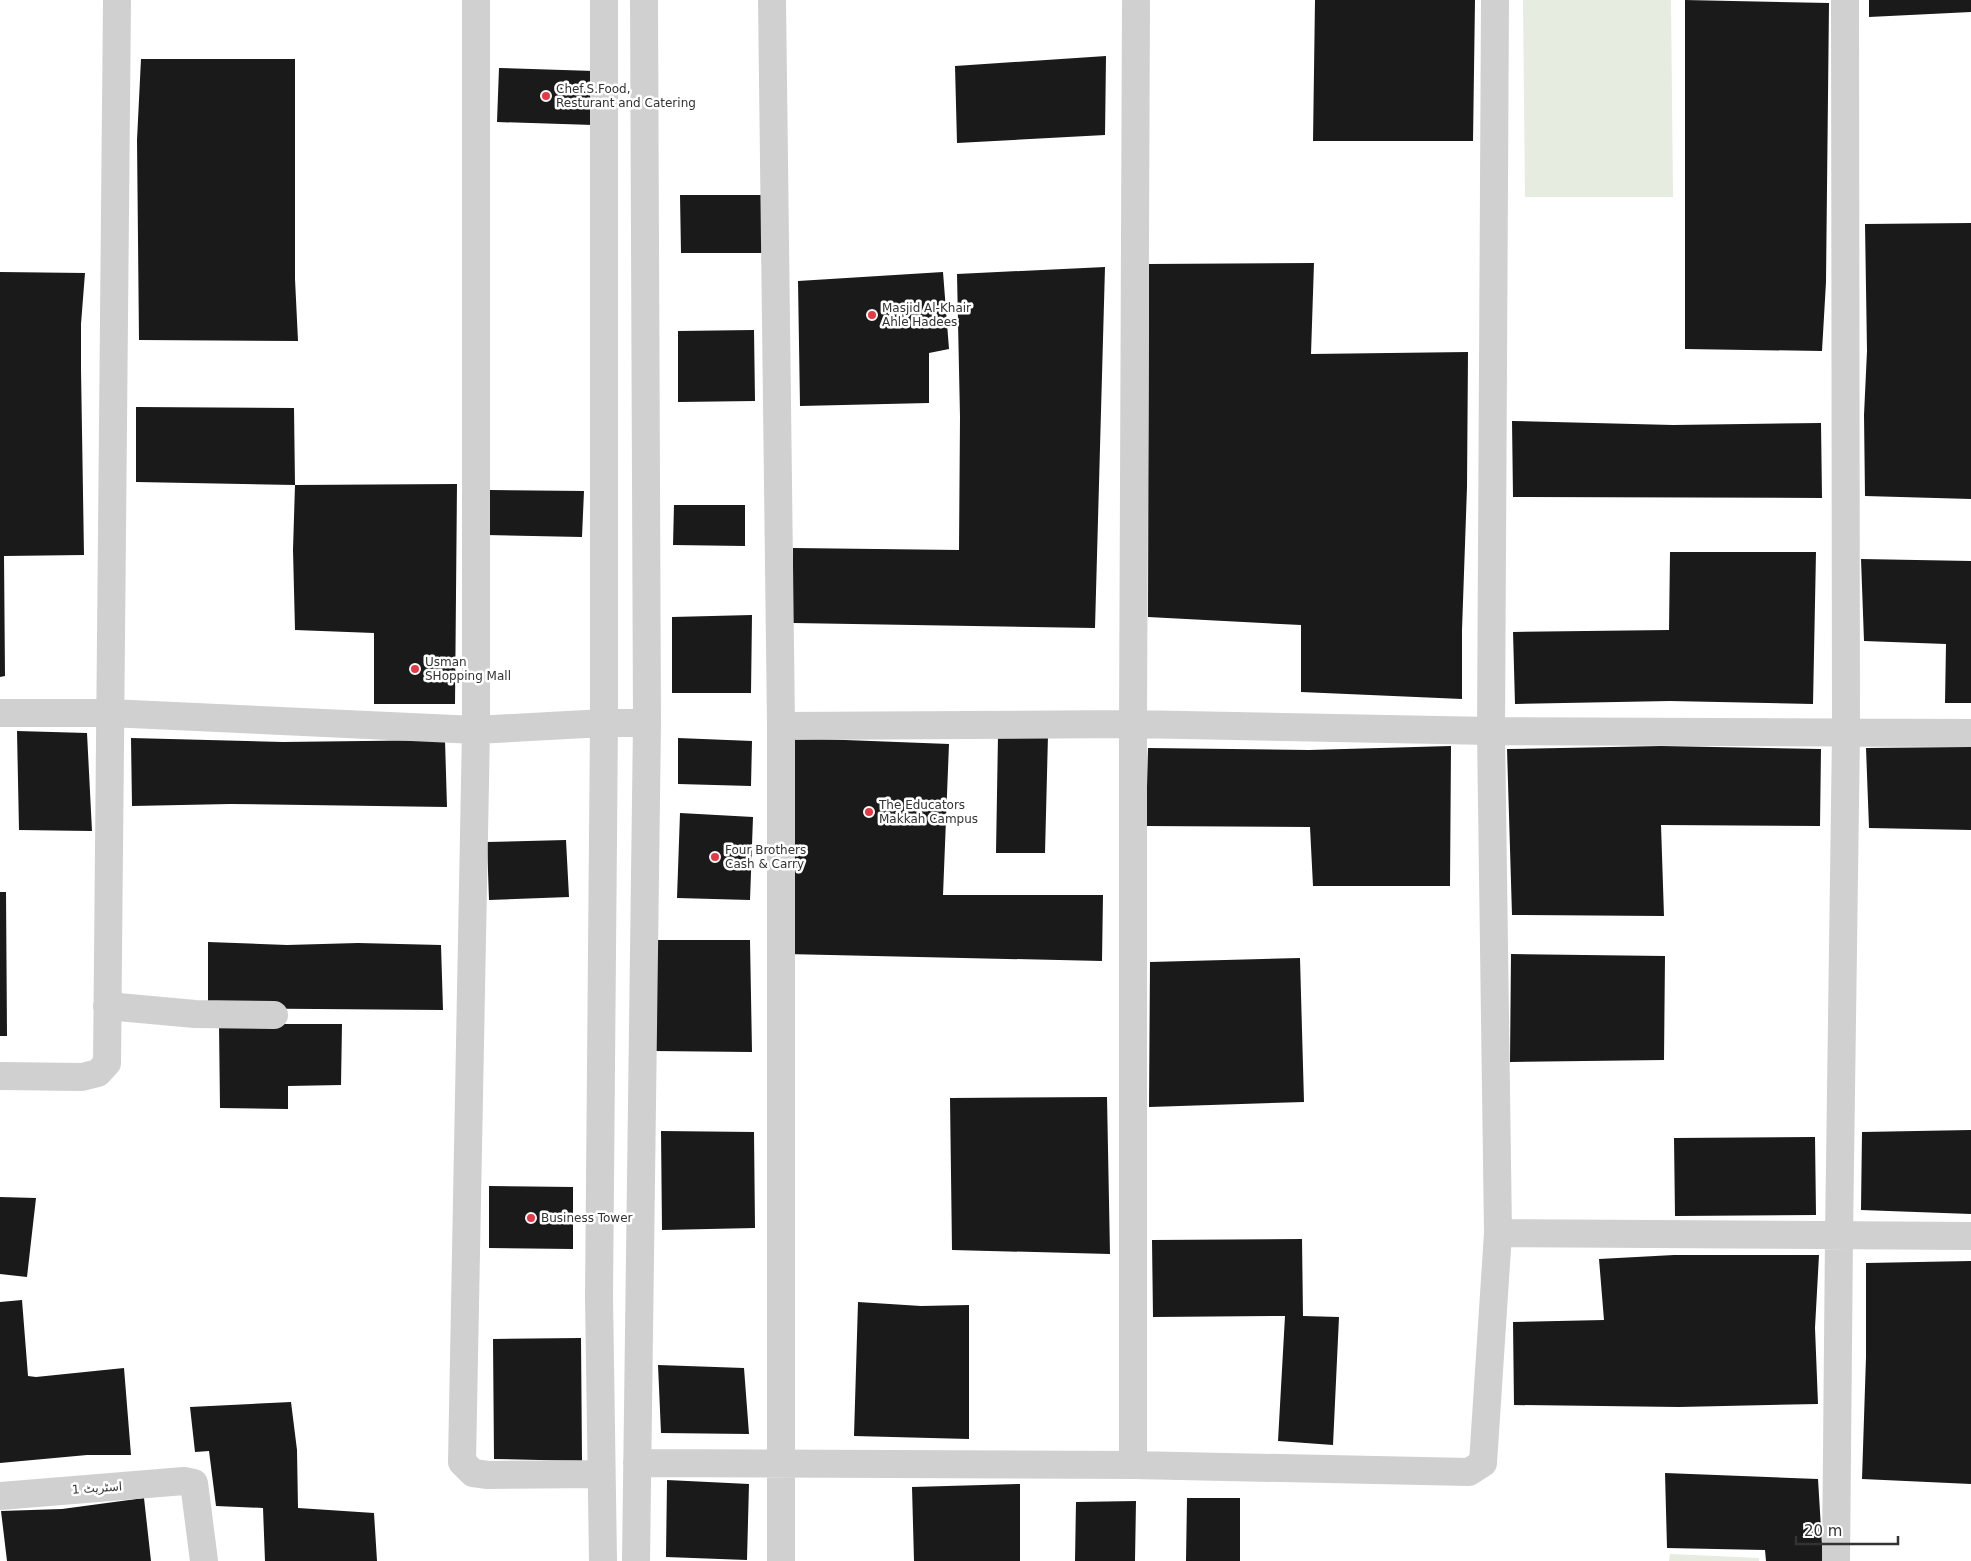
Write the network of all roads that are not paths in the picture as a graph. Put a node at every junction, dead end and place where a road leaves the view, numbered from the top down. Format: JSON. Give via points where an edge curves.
{"nodes":[{"id":1,"x":117,"y":0,"type":"edge"},
{"id":2,"x":476,"y":0,"type":"edge"},
{"id":3,"x":604,"y":0,"type":"edge"},
{"id":4,"x":644,"y":0,"type":"edge"},
{"id":5,"x":772,"y":0,"type":"edge"},
{"id":6,"x":1136,"y":0,"type":"edge"},
{"id":7,"x":1495,"y":0,"type":"edge"},
{"id":8,"x":1844,"y":0,"type":"edge"},
{"id":9,"x":109,"y":713,"type":"junction"},
{"id":10,"x":0,"y":714,"type":"edge"},
{"id":11,"x":604,"y":723,"type":"junction"},
{"id":12,"x":647,"y":724,"type":"junction"},
{"id":13,"x":1133,"y":724,"type":"junction"},
{"id":14,"x":781,"y":726,"type":"junction"},
{"id":15,"x":476,"y":730,"type":"junction"},
{"id":16,"x":1491,"y":731,"type":"junction"},
{"id":17,"x":1846,"y":733,"type":"junction"},
{"id":18,"x":1971,"y":733,"type":"edge"},
{"id":19,"x":107,"y":1006,"type":"junction"},
{"id":20,"x":274,"y":1015,"type":"dead end"},
{"id":21,"x":0,"y":1076,"type":"edge"},
{"id":22,"x":1498,"y":1233,"type":"junction"},
{"id":23,"x":1839,"y":1235,"type":"junction"},
{"id":24,"x":1971,"y":1236,"type":"edge"},
{"id":25,"x":637,"y":1463,"type":"junction"},
{"id":26,"x":780,"y":1464,"type":"junction"},
{"id":27,"x":1133,"y":1465,"type":"junction"},
{"id":28,"x":601,"y":1474,"type":"junction"},
{"id":29,"x":0,"y":1496,"type":"edge"},
{"id":30,"x":204,"y":1561,"type":"edge"},
{"id":31,"x":603,"y":1561,"type":"edge"},
{"id":32,"x":636,"y":1561,"type":"edge"},
{"id":33,"x":781,"y":1561,"type":"edge"},
{"id":34,"x":1836,"y":1561,"type":"edge"}],
"edges":[{"from":1,"to":9,"type":"street"},
{"from":2,"to":15,"type":"street"},
{"from":3,"to":11,"type":"street"},
{"from":4,"to":12,"type":"street"},
{"from":5,"to":14,"type":"street"},
{"from":6,"to":13,"type":"street"},
{"from":7,"to":16,"type":"street"},
{"from":8,"to":17,"type":"street"},
{"from":9,"to":10,"type":"street"},
{"from":9,"to":15,"type":"street"},
{"from":9,"to":19,"type":"street"},
{"from":11,"to":12,"type":"street"},
{"from":11,"to":15,"type":"street"},
{"from":11,"to":28,"type":"street","via":[[599,1296]]},
{"from":12,"to":25,"type":"street"},
{"from":13,"to":14,"type":"street"},
{"from":13,"to":16,"type":"street"},
{"from":13,"to":27,"type":"street"},
{"from":14,"to":26,"type":"street"},
{"from":15,"to":28,"type":"street","via":[[462,1462],[473,1473]]},
{"from":16,"to":17,"type":"street"},
{"from":16,"to":22,"type":"street"},
{"from":17,"to":18,"type":"street"},
{"from":17,"to":23,"type":"street"},
{"from":19,"to":20,"type":"street","via":[[195,1014]]},
{"from":19,"to":21,"type":"street","via":[[107,1063],[98,1073],[82,1076]]},
{"from":22,"to":23,"type":"street"},
{"from":22,"to":27,"type":"street","via":[[1483,1464],[1470,1472]]},
{"from":23,"to":24,"type":"street"},
{"from":23,"to":34,"type":"street"},
{"from":25,"to":26,"type":"street"},
{"from":25,"to":32,"type":"street"},
{"from":26,"to":27,"type":"street"},
{"from":26,"to":33,"type":"street"},
{"from":28,"to":31,"type":"street"},
{"from":29,"to":30,"type":"street","name":"اسٹریٹ 1","via":[[184,1481],[194,1483]]}]}
